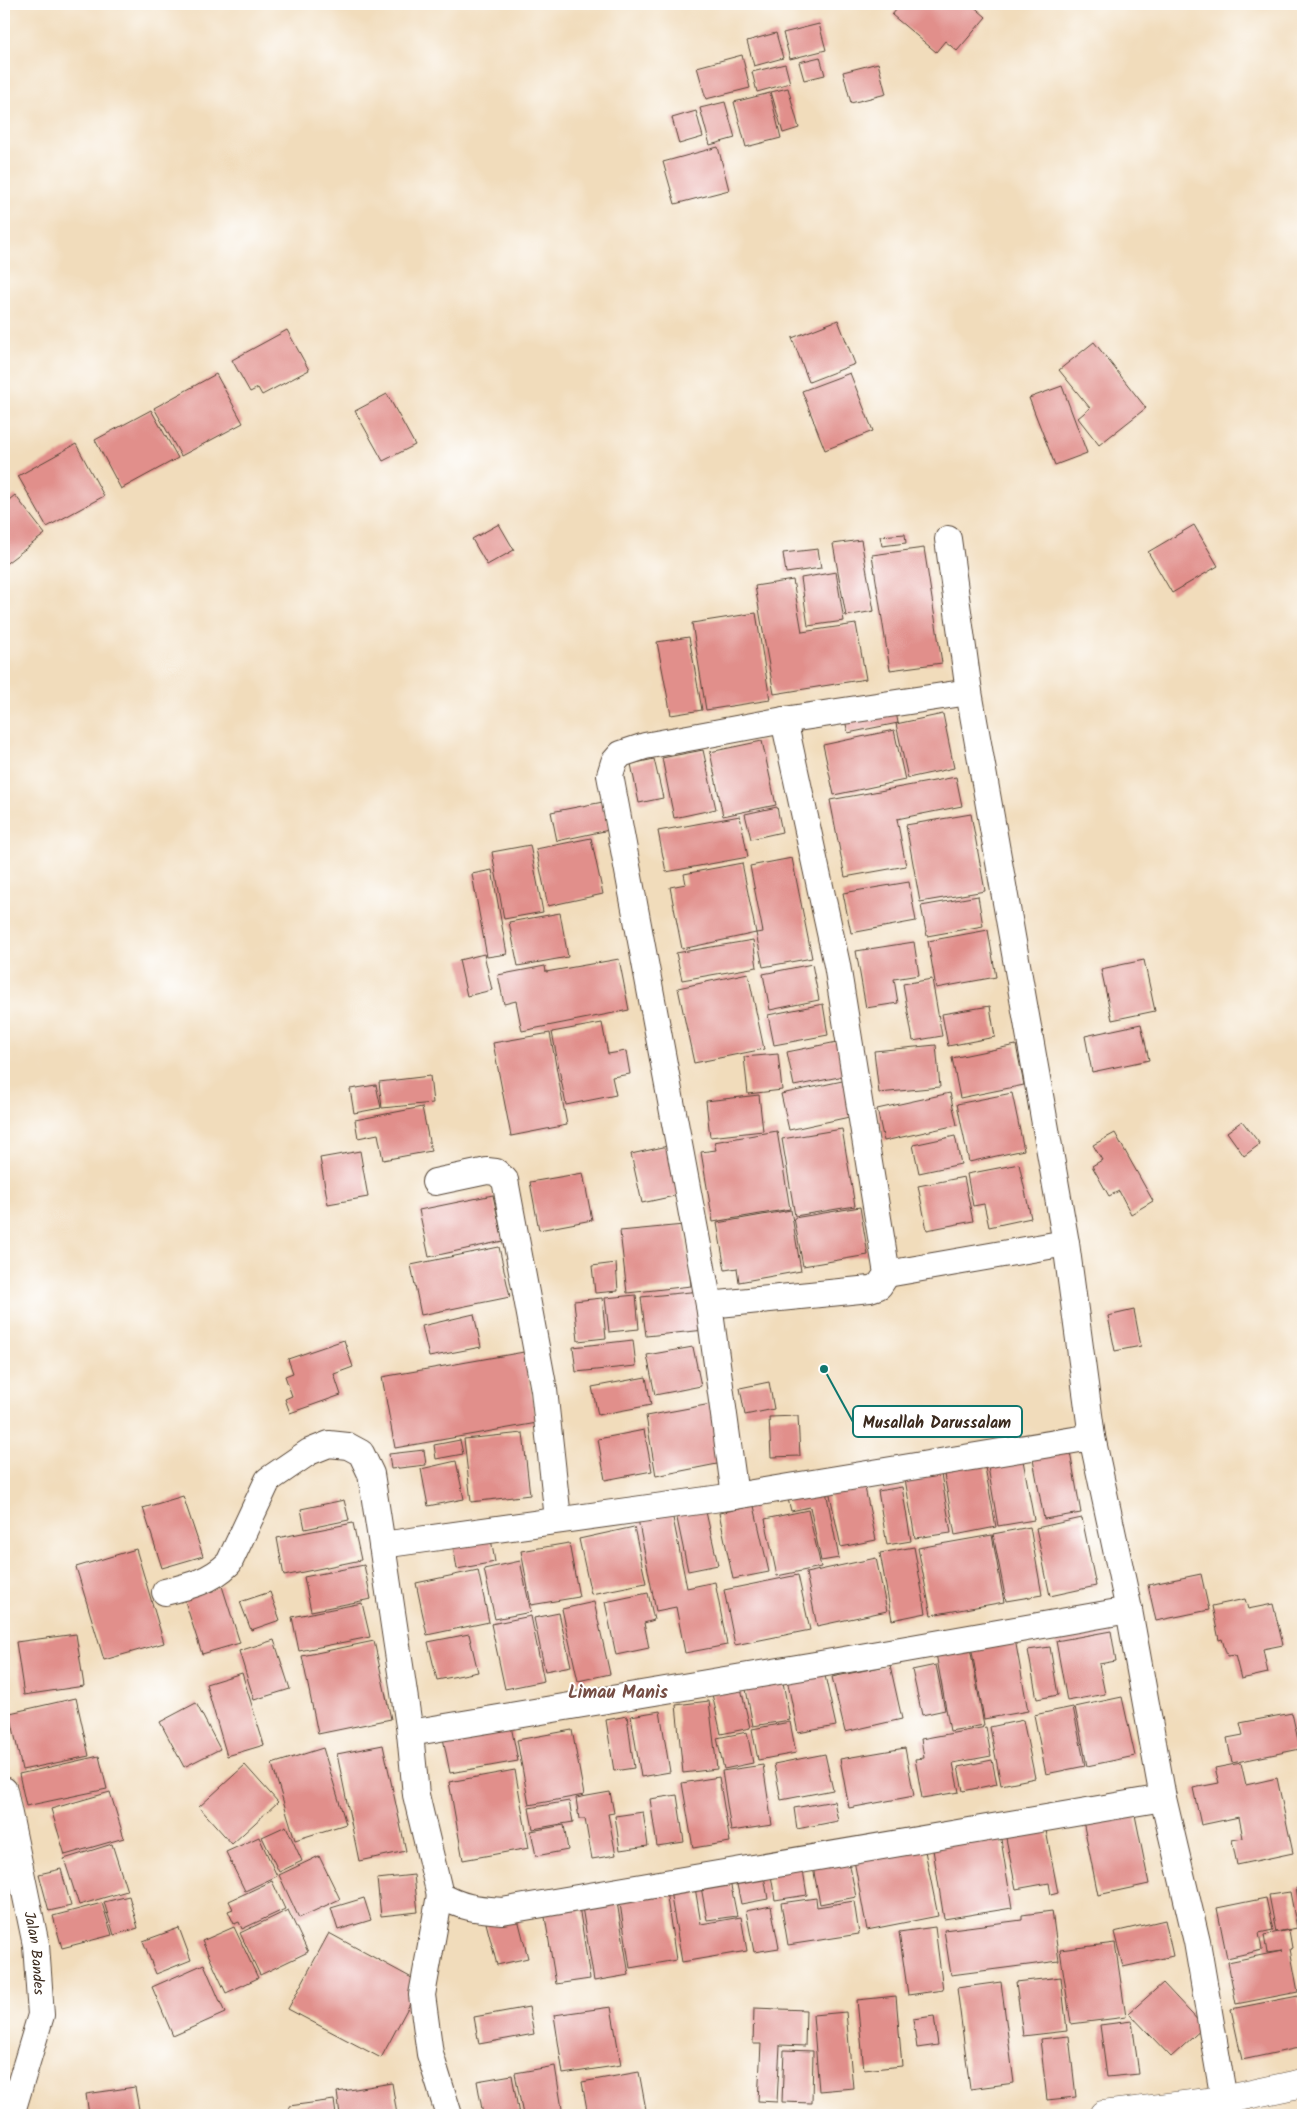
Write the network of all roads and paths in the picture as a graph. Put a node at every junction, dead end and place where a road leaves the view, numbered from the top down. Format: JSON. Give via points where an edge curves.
{"nodes":[{"id":1,"x":948,"y":539,"type":"dead end"},
{"id":2,"x":969,"y":692,"type":"junction"},
{"id":3,"x":784,"y":720,"type":"junction"},
{"id":4,"x":435,"y":1182,"type":"dead end"},
{"id":5,"x":1066,"y":1243,"type":"junction"},
{"id":6,"x":887,"y":1274,"type":"junction"},
{"id":7,"x":709,"y":1305,"type":"junction"},
{"id":8,"x":1092,"y":1437,"type":"junction"},
{"id":9,"x":735,"y":1496,"type":"junction"},
{"id":10,"x":558,"y":1519,"type":"junction"},
{"id":11,"x":382,"y":1545,"type":"junction"},
{"id":12,"x":165,"y":1592,"type":"dead end"},
{"id":13,"x":1129,"y":1610,"type":"junction"},
{"id":14,"x":410,"y":1733,"type":"junction"},
{"id":15,"x":4,"y":1790,"type":"edge"},
{"id":16,"x":1163,"y":1798,"type":"junction"},
{"id":17,"x":440,"y":1894,"type":"junction"},
{"id":18,"x":1303,"y":2083,"type":"edge"},
{"id":19,"x":1224,"y":2100,"type":"junction"},
{"id":20,"x":10,"y":2115,"type":"edge"},
{"id":21,"x":449,"y":2115,"type":"edge"},
{"id":22,"x":1103,"y":2115,"type":"edge"}],
"edges":[{"from":1,"to":2,"type":"street"},
{"from":2,"to":3,"type":"street"},
{"from":2,"to":5,"type":"street"},
{"from":3,"to":6,"type":"street","via":[[837,965]]},
{"from":3,"to":7,"type":"street","via":[[645,746],[620,754],[610,775]]},
{"from":4,"to":10,"type":"street","via":[[487,1171],[496,1172],[505,1180],[544,1390]]},
{"from":5,"to":6,"type":"street"},
{"from":5,"to":8,"type":"street"},
{"from":6,"to":7,"type":"street","via":[[879,1286],[870,1289]]},
{"from":7,"to":9,"type":"street"},
{"from":8,"to":9,"type":"street"},
{"from":8,"to":13,"type":"street"},
{"from":9,"to":10,"type":"street"},
{"from":10,"to":11,"type":"street"},
{"from":11,"to":12,"type":"street","via":[[371,1474],[361,1453],[348,1446],[329,1444],[309,1452],[268,1480],[229,1563],[218,1573],[200,1583]]},
{"from":11,"to":14,"type":"street"},
{"from":13,"to":14,"type":"street"},
{"from":13,"to":16,"type":"street"},
{"from":14,"to":17,"type":"street","via":[[416,1795]]},
{"from":15,"to":20,"type":"street","name":"Jalan Bandes","via":[[36,1945],[41,2015]]},
{"from":16,"to":17,"type":"street","via":[[502,1911],[454,1904]]},
{"from":16,"to":19,"type":"street","via":[[1198,1942]]},
{"from":17,"to":21,"type":"street","via":[[422,1995],[430,2054]]},
{"from":18,"to":19,"type":"street"},
{"from":19,"to":22,"type":"street"}]}
